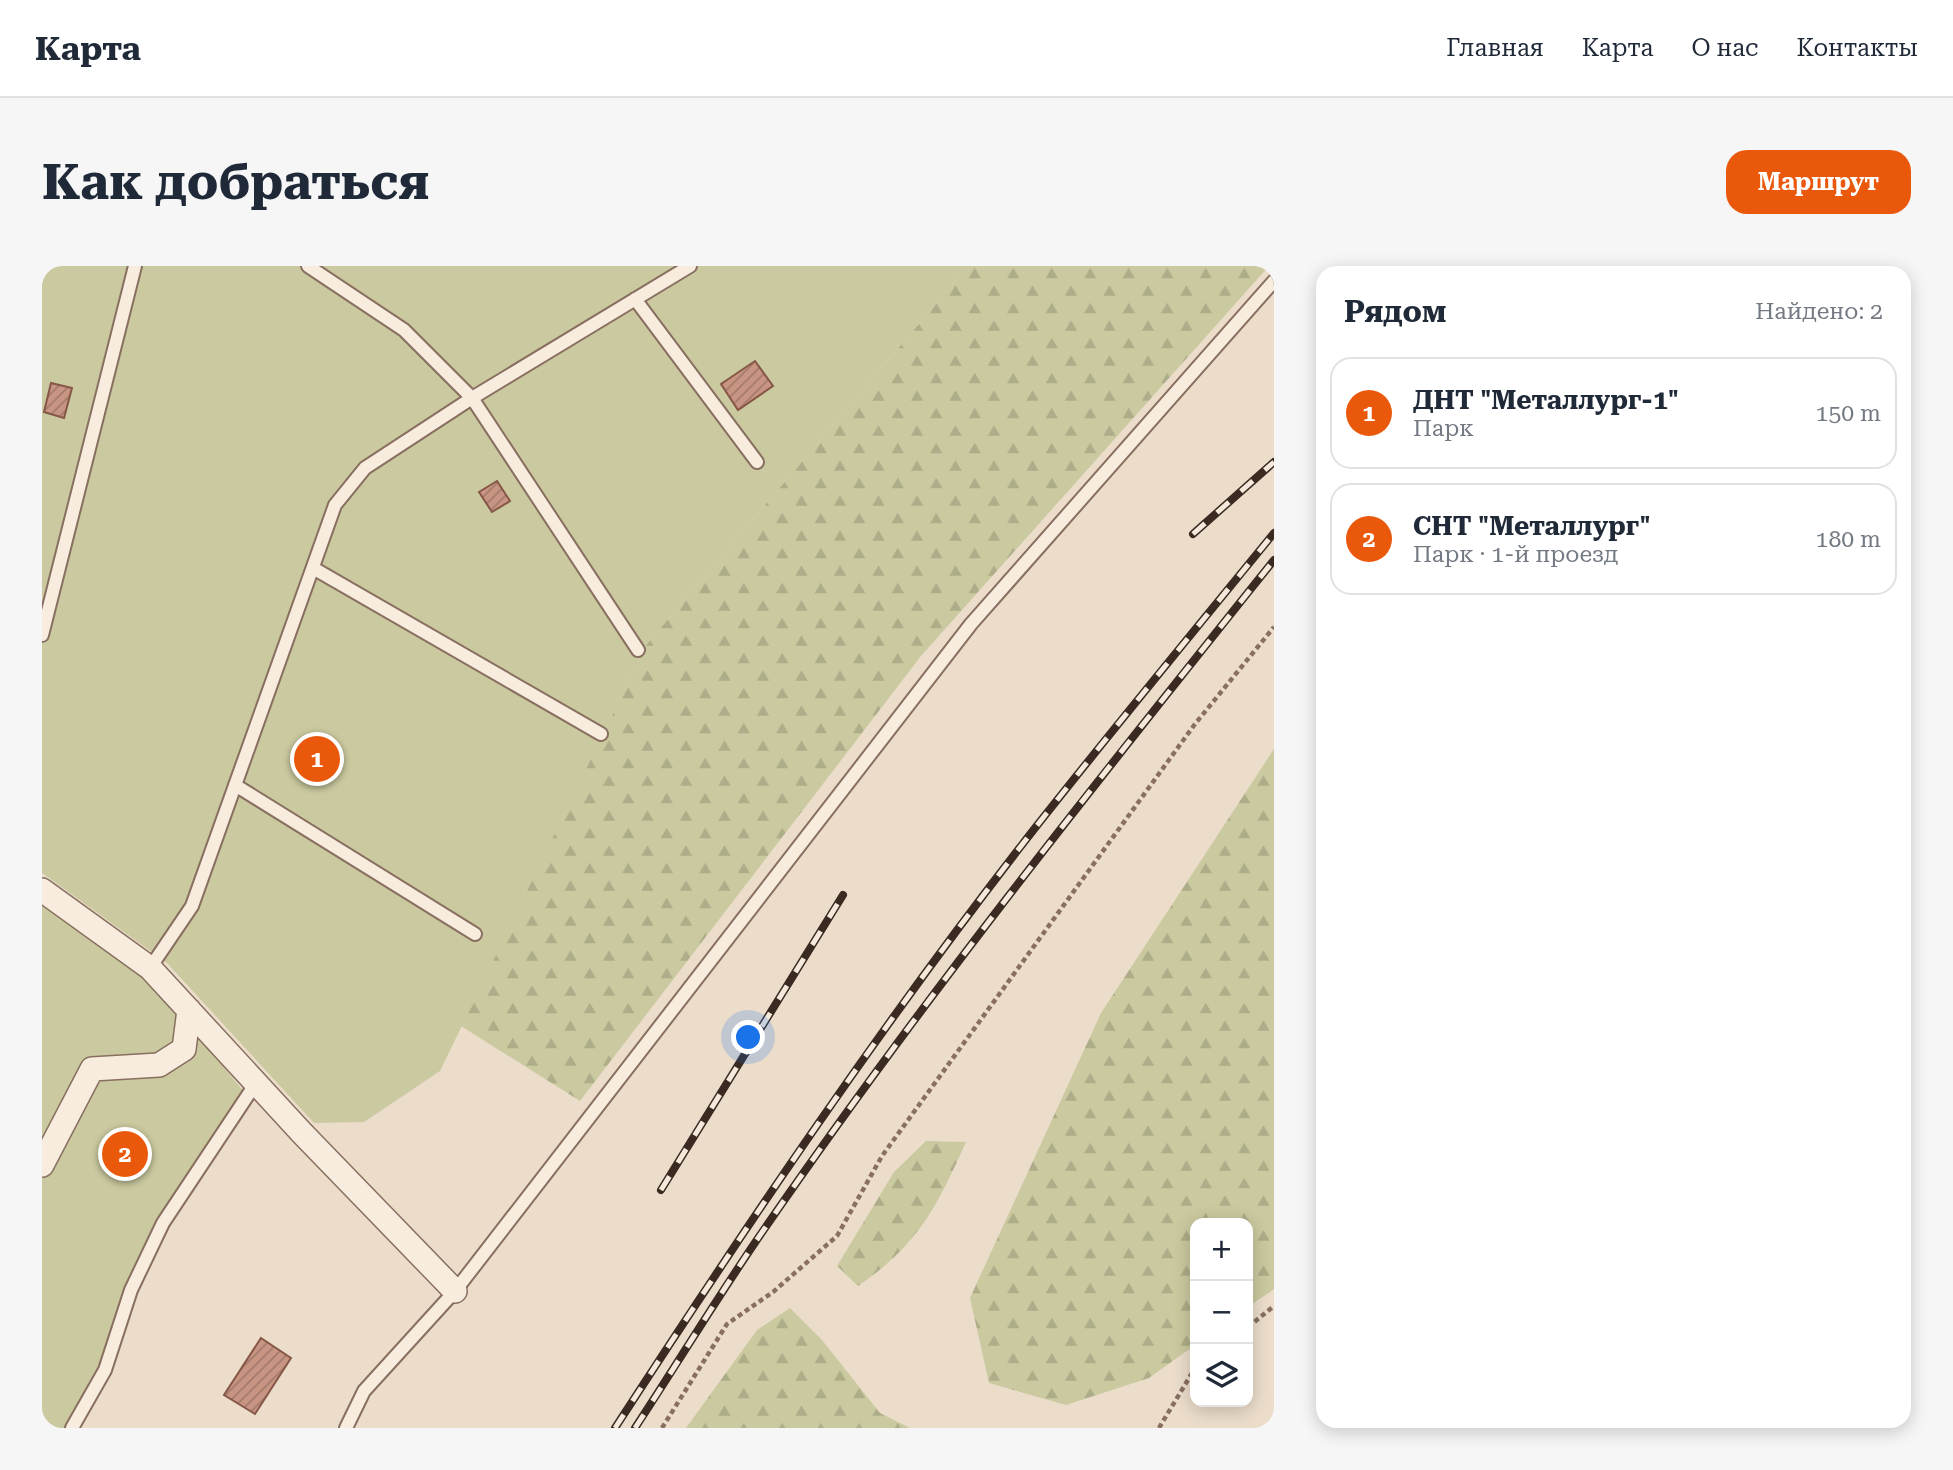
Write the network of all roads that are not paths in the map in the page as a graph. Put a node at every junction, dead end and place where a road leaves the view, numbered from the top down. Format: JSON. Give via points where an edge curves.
{"nodes":[{"id":1,"x":135,"y":266,"type":"edge"},
{"id":2,"x":308,"y":266,"type":"edge"},
{"id":3,"x":679,"y":268,"type":"edge"},
{"id":4,"x":1274,"y":281,"type":"edge"},
{"id":5,"x":635,"y":299,"type":"junction"},
{"id":6,"x":472,"y":398,"type":"junction"},
{"id":7,"x":757,"y":463,"type":"dead end"},
{"id":8,"x":313,"y":568,"type":"junction"},
{"id":9,"x":42,"y":635,"type":"edge"},
{"id":10,"x":638,"y":650,"type":"dead end"},
{"id":11,"x":601,"y":734,"type":"dead end"},
{"id":12,"x":235,"y":785,"type":"junction"},
{"id":13,"x":42,"y":890,"type":"edge"},
{"id":14,"x":475,"y":934,"type":"dead end"},
{"id":15,"x":150,"y":968,"type":"junction"},
{"id":16,"x":189,"y":1010,"type":"junction"},
{"id":17,"x":256,"y":1083,"type":"junction"},
{"id":18,"x":42,"y":1165,"type":"edge"},
{"id":19,"x":455,"y":1291,"type":"junction"},
{"id":20,"x":72,"y":1428,"type":"edge"},
{"id":21,"x":346,"y":1428,"type":"edge"}],
"edges":[{"from":1,"to":9,"type":"lane"},
{"from":2,"to":6,"type":"lane","via":[[404,330]]},
{"from":3,"to":5,"type":"lane"},
{"from":4,"to":19,"type":"lane","via":[[971,624]]},
{"from":5,"to":6,"type":"lane"},
{"from":5,"to":7,"type":"lane"},
{"from":6,"to":8,"type":"lane","via":[[365,468],[335,505]]},
{"from":6,"to":10,"type":"lane"},
{"from":8,"to":11,"type":"lane"},
{"from":8,"to":12,"type":"lane"},
{"from":12,"to":14,"type":"lane"},
{"from":12,"to":15,"type":"lane","via":[[192,906]]},
{"from":13,"to":15,"type":"street"},
{"from":15,"to":16,"type":"street"},
{"from":16,"to":17,"type":"street"},
{"from":16,"to":18,"type":"street","via":[[184,1049],[159,1065],[92,1069]]},
{"from":17,"to":19,"type":"street"},
{"from":17,"to":20,"type":"lane","via":[[163,1223],[131,1290],[105,1370]]},
{"from":19,"to":21,"type":"lane","via":[[364,1391]]}]}
